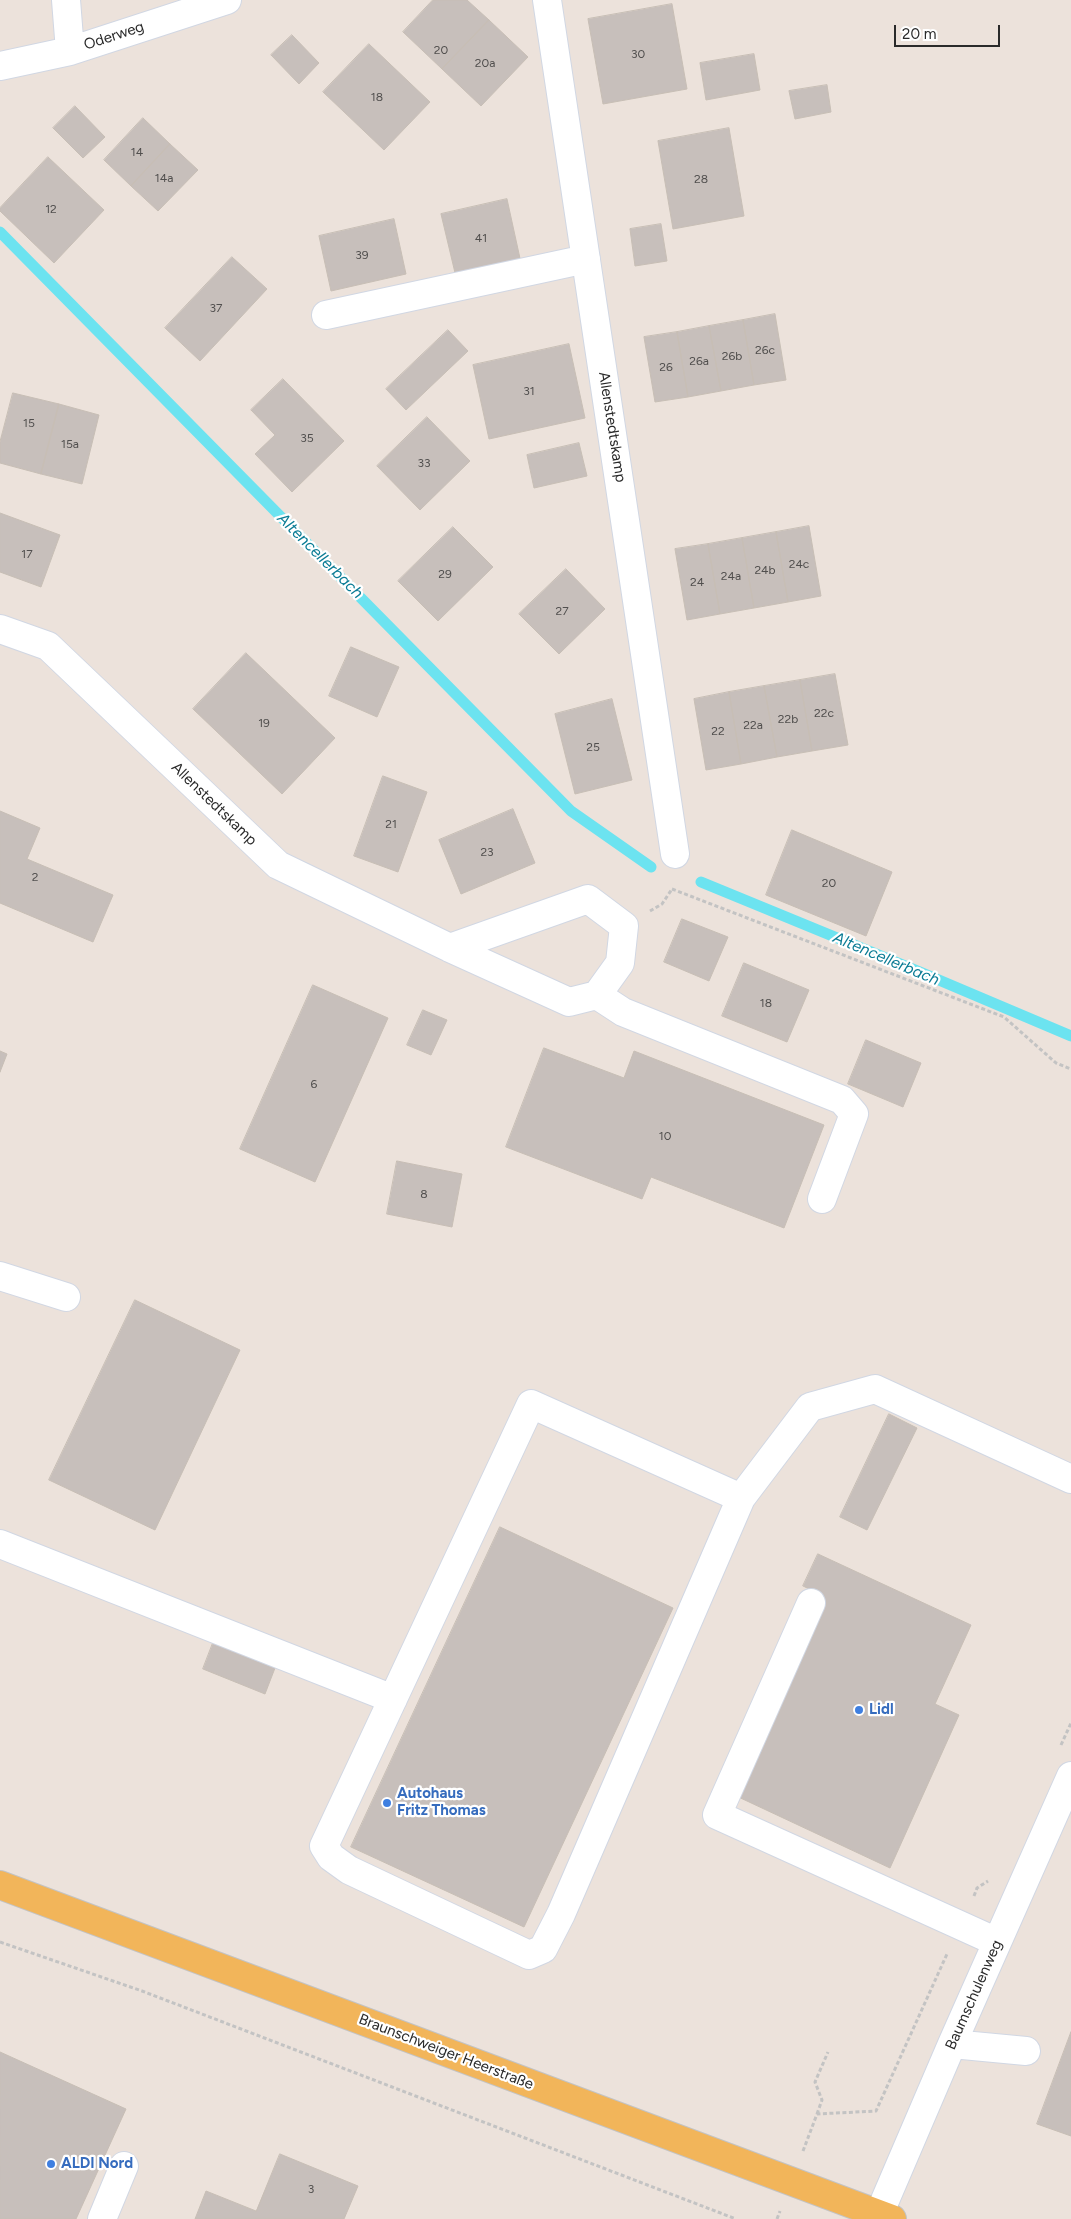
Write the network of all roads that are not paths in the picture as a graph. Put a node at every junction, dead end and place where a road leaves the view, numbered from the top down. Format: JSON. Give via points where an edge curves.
{"nodes":[{"id":1,"x":66,"y":0,"type":"edge"},
{"id":2,"x":227,"y":0,"type":"edge"},
{"id":3,"x":547,"y":0,"type":"edge"},
{"id":4,"x":70,"y":51,"type":"junction"},
{"id":5,"x":0,"y":66,"type":"edge"},
{"id":6,"x":586,"y":260,"type":"junction"},
{"id":7,"x":326,"y":315,"type":"dead end"},
{"id":8,"x":0,"y":629,"type":"edge"},
{"id":9,"x":676,"y":854,"type":"road end"},
{"id":10,"x":450,"y":948,"type":"junction"},
{"id":11,"x":597,"y":995,"type":"junction"},
{"id":12,"x":822,"y":1199,"type":"dead end"},
{"id":13,"x":0,"y":1276,"type":"edge"},
{"id":14,"x":66,"y":1297,"type":"dead end"},
{"id":15,"x":1071,"y":1479,"type":"edge"},
{"id":16,"x":741,"y":1498,"type":"junction"},
{"id":17,"x":0,"y":1544,"type":"edge"},
{"id":18,"x":810,"y":1603,"type":"dead end"},
{"id":19,"x":393,"y":1699,"type":"junction"},
{"id":20,"x":1071,"y":1776,"type":"edge"},
{"id":21,"x":0,"y":1885,"type":"edge"},
{"id":22,"x":997,"y":1942,"type":"junction"},
{"id":23,"x":952,"y":2044,"type":"junction"},
{"id":24,"x":1026,"y":2051,"type":"dead end"},
{"id":25,"x":124,"y":2166,"type":"dead end"},
{"id":26,"x":883,"y":2217,"type":"edge"},
{"id":27,"x":102,"y":2219,"type":"edge"}],
"edges":[{"from":1,"to":4,"type":"street"},
{"from":2,"to":4,"type":"street","name":"Oderweg"},
{"from":3,"to":6,"type":"street","name":"Allenstedtskamp"},
{"from":4,"to":5,"type":"street","name":"Oderweg"},
{"from":6,"to":7,"type":"street"},
{"from":6,"to":9,"type":"street","name":"Allenstedtskamp"},
{"from":8,"to":10,"type":"street","name":"Allenstedtskamp","via":[[48,646],[278,865]]},
{"from":10,"to":11,"type":"street","name":"Allenstedtskamp","via":[[570,1002]]},
{"from":10,"to":11,"type":"street","via":[[588,900],[624,926],[620,963]]},
{"from":11,"to":12,"type":"street","via":[[623,1012],[842,1100],[854,1114]]},
{"from":13,"to":14,"type":"street"},
{"from":15,"to":16,"type":"street","via":[[875,1389],[810,1407]]},
{"from":16,"to":19,"type":"street","via":[[531,1404]]},
{"from":16,"to":19,"type":"street","via":[[544,1949],[529,1955],[349,1870],[331,1857],[324,1846]]},
{"from":17,"to":19,"type":"street"},
{"from":18,"to":22,"type":"street","via":[[717,1815]]},
{"from":20,"to":22,"type":"street","name":"Baumschulenweg"},
{"from":21,"to":26,"type":"main road","name":"Braunschweiger Heerstraße"},
{"from":22,"to":23,"type":"street","name":"Baumschulenweg"},
{"from":23,"to":24,"type":"street"},
{"from":23,"to":26,"type":"street","name":"Baumschulenweg"},
{"from":25,"to":27,"type":"street"}]}
